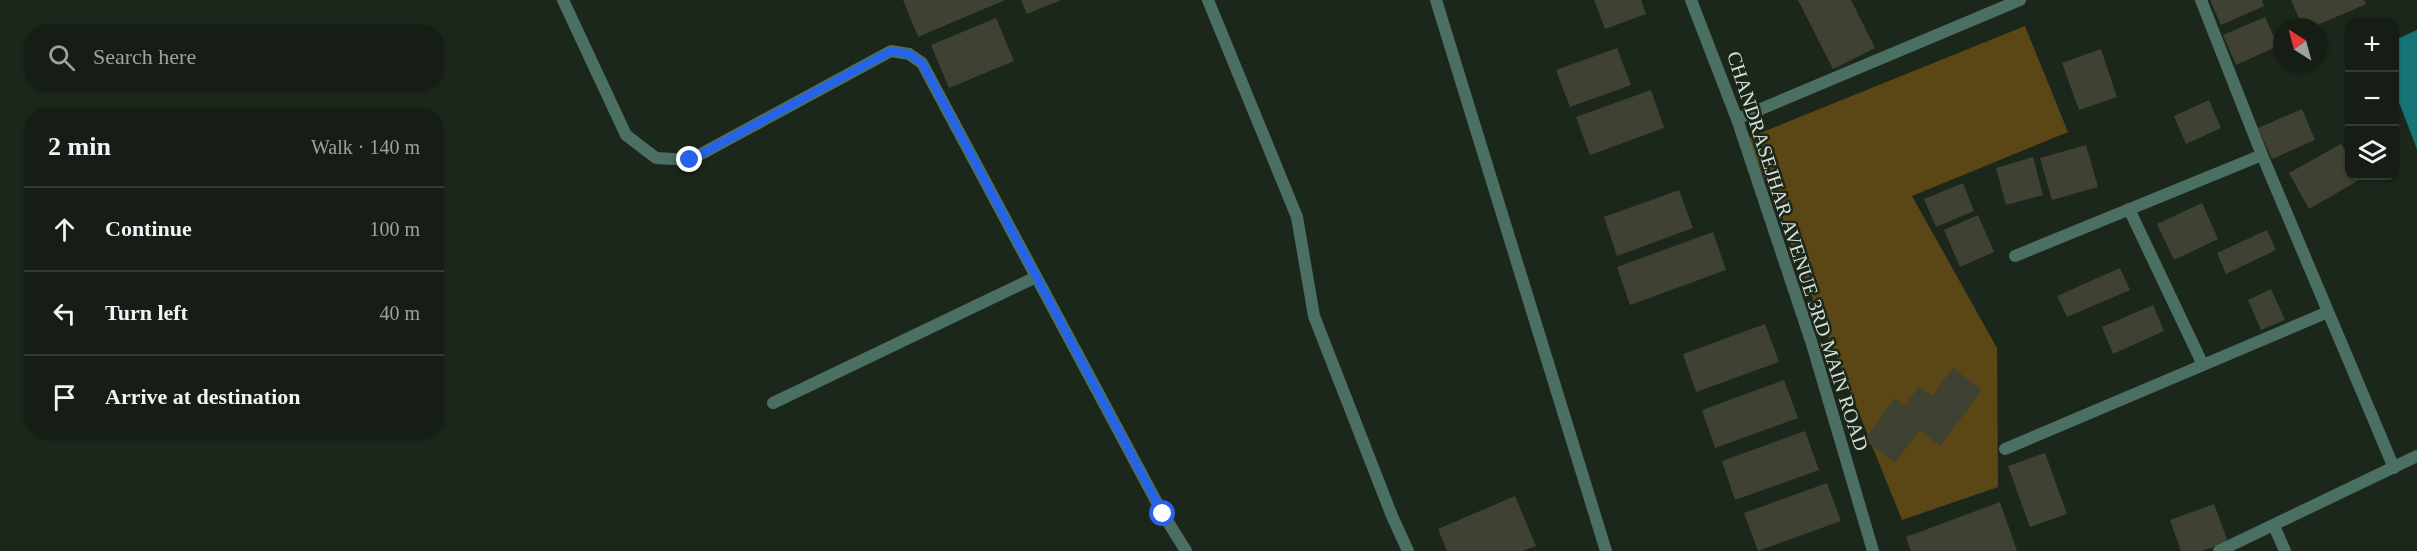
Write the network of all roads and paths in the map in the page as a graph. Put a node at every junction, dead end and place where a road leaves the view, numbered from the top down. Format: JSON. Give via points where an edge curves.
{"nodes":[{"id":1,"x":563,"y":0,"type":"edge"},
{"id":2,"x":1208,"y":0,"type":"edge"},
{"id":3,"x":1436,"y":0,"type":"edge"},
{"id":4,"x":1691,"y":0,"type":"edge"},
{"id":5,"x":2020,"y":0,"type":"edge"},
{"id":6,"x":2201,"y":0,"type":"edge"},
{"id":7,"x":1737,"y":119,"type":"junction"},
{"id":8,"x":2262,"y":155,"type":"junction"},
{"id":9,"x":2129,"y":209,"type":"junction"},
{"id":10,"x":2015,"y":256,"type":"dead end"},
{"id":11,"x":1036,"y":277,"type":"junction"},
{"id":12,"x":2328,"y":312,"type":"junction"},
{"id":13,"x":2203,"y":364,"type":"junction"},
{"id":14,"x":773,"y":403,"type":"dead end"},
{"id":15,"x":2005,"y":449,"type":"dead end"},
{"id":16,"x":2417,"y":456,"type":"edge"},
{"id":17,"x":2394,"y":468,"type":"junction"},
{"id":18,"x":2274,"y":526,"type":"junction"},
{"id":19,"x":1186,"y":551,"type":"edge"},
{"id":20,"x":1408,"y":551,"type":"edge"},
{"id":21,"x":1606,"y":551,"type":"edge"},
{"id":22,"x":1873,"y":551,"type":"edge"},
{"id":23,"x":2219,"y":551,"type":"edge"},
{"id":24,"x":2285,"y":551,"type":"edge"}],
"edges":[{"from":1,"to":11,"type":"street","via":[[626,135],[656,158],[690,160],[891,51],[909,54],[922,63]]},
{"from":2,"to":20,"type":"street","via":[[1297,217],[1314,316]]},
{"from":3,"to":21,"type":"street"},
{"from":4,"to":7,"type":"street","name":"CHANDRASEJHAR AVENUE 3RD MAIN ROAD"},
{"from":5,"to":7,"type":"street"},
{"from":6,"to":8,"type":"street"},
{"from":7,"to":22,"type":"street","name":"CHANDRASEJHAR AVENUE 3RD MAIN ROAD","via":[[1812,344]]},
{"from":8,"to":9,"type":"street"},
{"from":8,"to":12,"type":"street"},
{"from":9,"to":10,"type":"street"},
{"from":9,"to":13,"type":"street"},
{"from":11,"to":14,"type":"street"},
{"from":11,"to":19,"type":"street"},
{"from":12,"to":13,"type":"street"},
{"from":12,"to":17,"type":"street"},
{"from":13,"to":15,"type":"street"},
{"from":16,"to":17,"type":"street"},
{"from":17,"to":18,"type":"street"},
{"from":18,"to":23,"type":"street"},
{"from":18,"to":24,"type":"street"}]}
